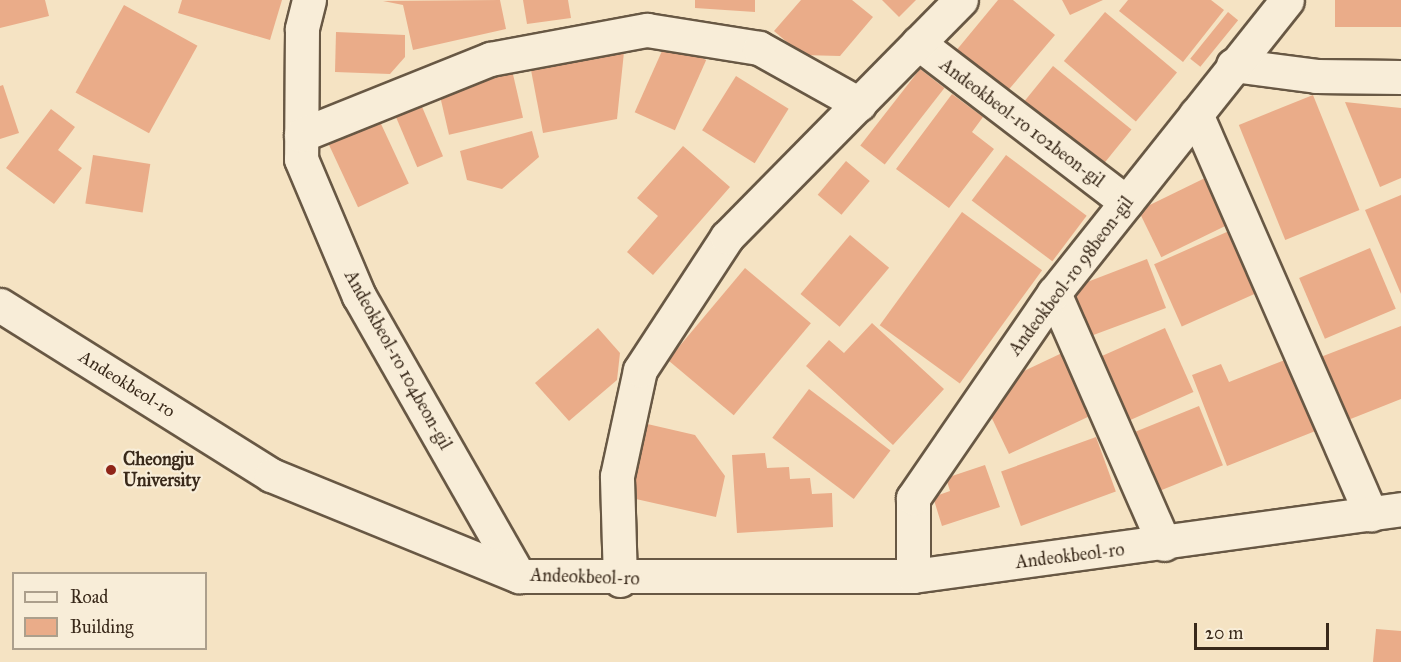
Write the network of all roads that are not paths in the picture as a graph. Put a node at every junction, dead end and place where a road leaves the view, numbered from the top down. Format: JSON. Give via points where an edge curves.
{"nodes":[{"id":1,"x":309,"y":0,"type":"edge"},
{"id":2,"x":961,"y":0,"type":"edge"},
{"id":3,"x":1287,"y":0,"type":"edge"},
{"id":4,"x":918,"y":43,"type":"junction"},
{"id":5,"x":1233,"y":65,"type":"junction"},
{"id":6,"x":1401,"y":77,"type":"edge"},
{"id":7,"x":859,"y":104,"type":"junction"},
{"id":8,"x":1196,"y":114,"type":"junction"},
{"id":9,"x":301,"y":135,"type":"junction"},
{"id":10,"x":1126,"y":202,"type":"junction"},
{"id":11,"x":1054,"y":293,"type":"junction"},
{"id":12,"x":0,"y":305,"type":"edge"},
{"id":13,"x":1386,"y":512,"type":"edge"},
{"id":14,"x":1164,"y":544,"type":"junction"},
{"id":15,"x":519,"y":576,"type":"junction"},
{"id":16,"x":913,"y":576,"type":"junction"},
{"id":17,"x":620,"y":579,"type":"junction"}],
"edges":[{"from":1,"to":9,"type":"street","name":"Andeokbeol-ro 104beon-gil","via":[[302,29]]},
{"from":2,"to":4,"type":"street"},
{"from":3,"to":5,"type":"street","name":"Andeokbeol-ro 98beon-gil"},
{"from":4,"to":7,"type":"street"},
{"from":4,"to":10,"type":"street","name":"Andeokbeol-ro 102beon-gil"},
{"from":5,"to":6,"type":"street","via":[[1316,76]]},
{"from":5,"to":8,"type":"street","name":"Andeokbeol-ro 98beon-gil"},
{"from":7,"to":9,"type":"street","via":[[759,48],[647,30],[490,59]]},
{"from":7,"to":17,"type":"street","via":[[728,237],[640,370],[617,476]]},
{"from":8,"to":10,"type":"street","name":"Andeokbeol-ro 98beon-gil"},
{"from":8,"to":13,"type":"street","name":"Andeokbeol-ro"},
{"from":9,"to":15,"type":"street","name":"Andeokbeol-ro 104beon-gil","via":[[301,159],[359,296]]},
{"from":10,"to":11,"type":"street","name":"Andeokbeol-ro 98beon-gil"},
{"from":11,"to":14,"type":"street"},
{"from":11,"to":16,"type":"street","name":"Andeokbeol-ro 98beon-gil","via":[[913,498]]},
{"from":12,"to":15,"type":"street","name":"Andeokbeol-ro","via":[[271,475]]},
{"from":13,"to":14,"type":"street","name":"Andeokbeol-ro"},
{"from":14,"to":16,"type":"street","name":"Andeokbeol-ro"},
{"from":15,"to":17,"type":"street","name":"Andeokbeol-ro"},
{"from":16,"to":17,"type":"street","name":"Andeokbeol-ro"}]}
